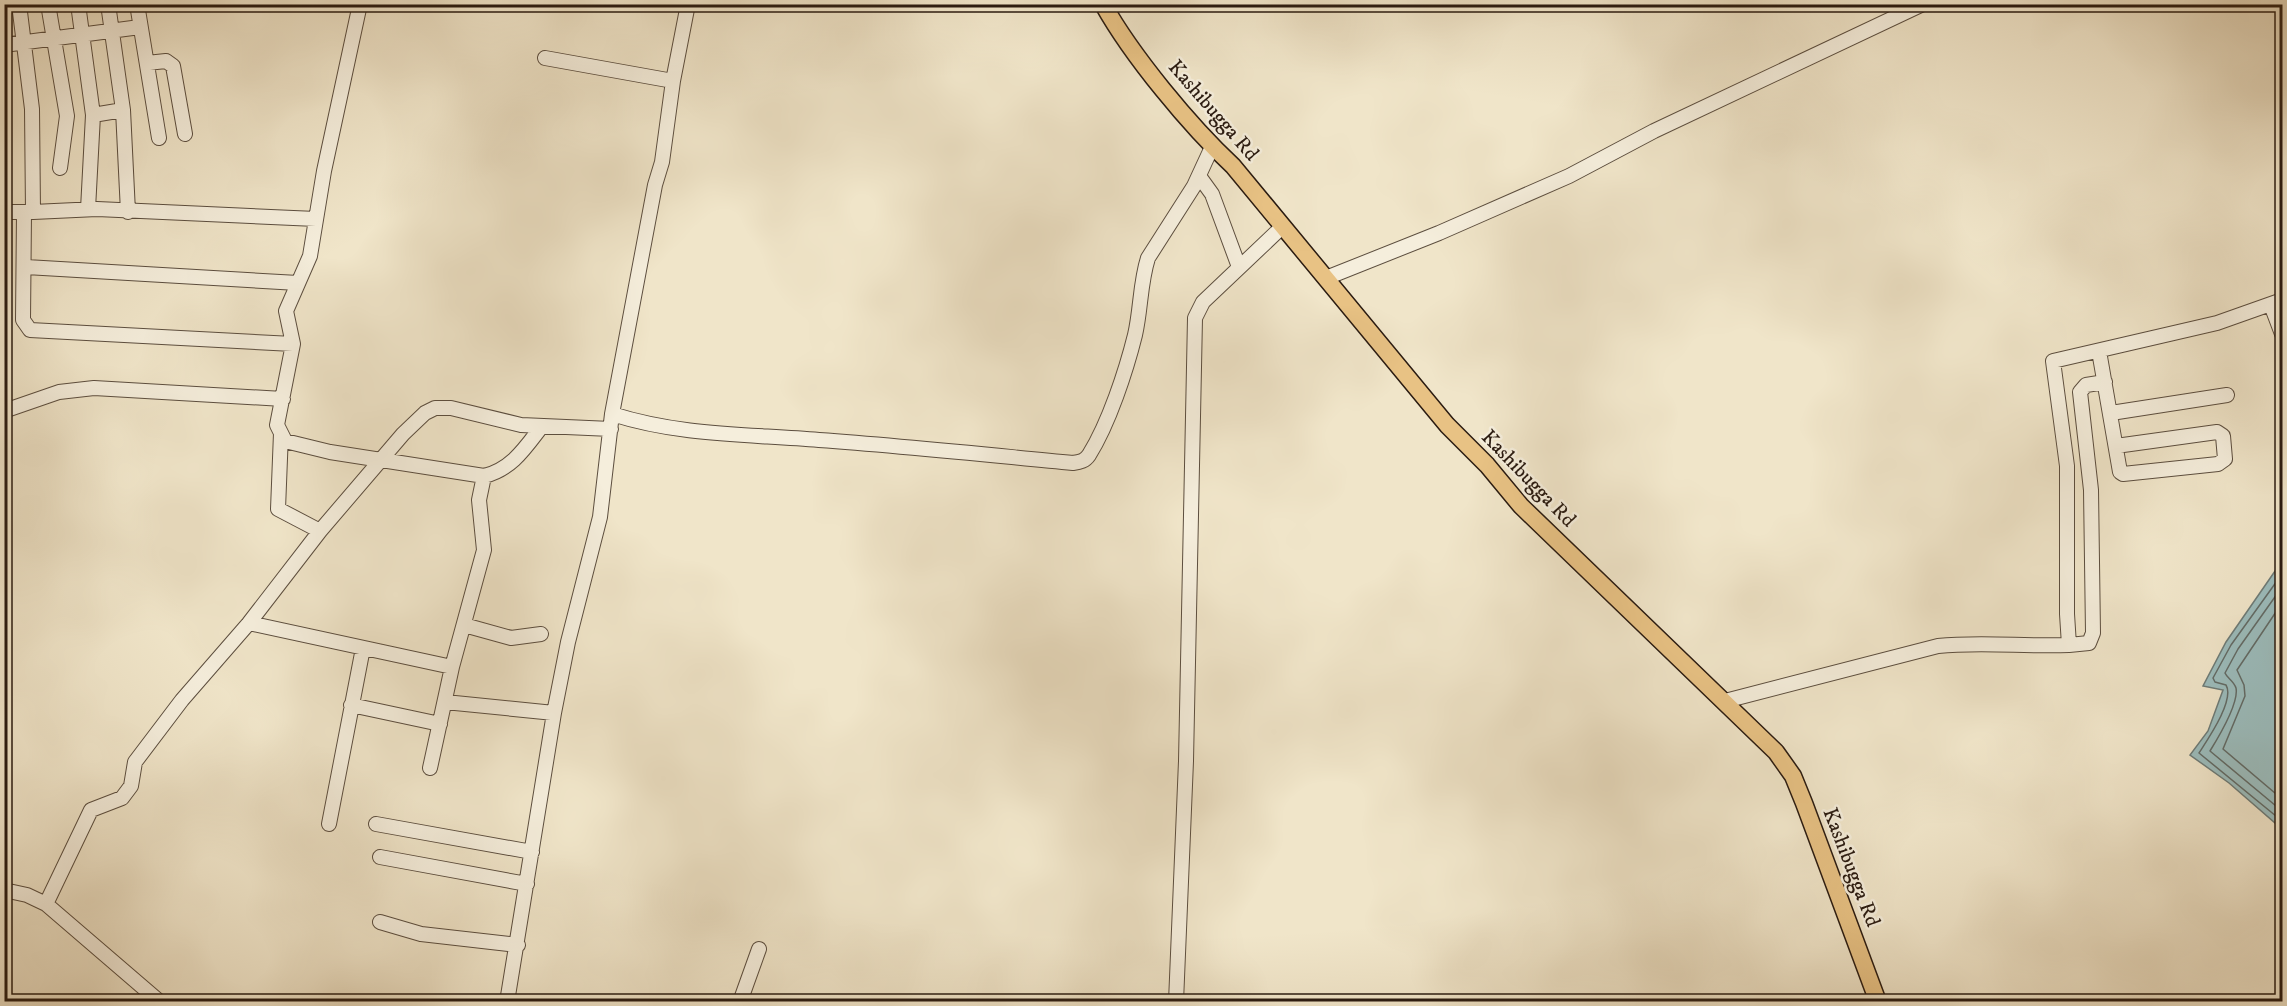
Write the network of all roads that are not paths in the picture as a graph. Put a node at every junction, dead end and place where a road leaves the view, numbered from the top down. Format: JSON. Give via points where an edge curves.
{"nodes":[{"id":1,"x":19,"y":4,"type":"edge"},
{"id":2,"x":48,"y":4,"type":"edge"},
{"id":3,"x":78,"y":4,"type":"edge"},
{"id":4,"x":108,"y":4,"type":"edge"},
{"id":5,"x":137,"y":4,"type":"edge"},
{"id":6,"x":360,"y":4,"type":"edge"},
{"id":7,"x":688,"y":4,"type":"edge"},
{"id":8,"x":1103,"y":4,"type":"edge"},
{"id":9,"x":1923,"y":4,"type":"edge"},
{"id":10,"x":140,"y":27,"type":"junction"},
{"id":11,"x":112,"y":32,"type":"junction"},
{"id":12,"x":82,"y":36,"type":"junction"},
{"id":13,"x":54,"y":40,"type":"junction"},
{"id":14,"x":25,"y":44,"type":"junction"},
{"id":15,"x":4,"y":45,"type":"edge"},
{"id":16,"x":545,"y":58,"type":"dead end"},
{"id":17,"x":147,"y":63,"type":"junction"},
{"id":18,"x":672,"y":81,"type":"junction"},
{"id":19,"x":123,"y":110,"type":"junction"},
{"id":20,"x":93,"y":115,"type":"junction"},
{"id":21,"x":185,"y":134,"type":"dead end"},
{"id":22,"x":159,"y":138,"type":"dead end"},
{"id":23,"x":1212,"y":147,"type":"junction"},
{"id":24,"x":60,"y":168,"type":"dead end"},
{"id":25,"x":1199,"y":176,"type":"junction"},
{"id":26,"x":88,"y":209,"type":"junction"},
{"id":27,"x":4,"y":212,"type":"edge"},
{"id":28,"x":128,"y":212,"type":"junction"},
{"id":29,"x":29,"y":213,"type":"junction"},
{"id":30,"x":316,"y":219,"type":"junction"},
{"id":31,"x":1282,"y":227,"type":"junction"},
{"id":32,"x":26,"y":267,"type":"junction"},
{"id":33,"x":1239,"y":267,"type":"junction"},
{"id":34,"x":1326,"y":278,"type":"junction"},
{"id":35,"x":298,"y":283,"type":"junction"},
{"id":36,"x":2277,"y":303,"type":"edge"},
{"id":37,"x":2283,"y":334,"type":"edge"},
{"id":38,"x":293,"y":344,"type":"junction"},
{"id":39,"x":2099,"y":351,"type":"junction"},
{"id":40,"x":2105,"y":382,"type":"junction"},
{"id":41,"x":2227,"y":395,"type":"dead end"},
{"id":42,"x":284,"y":399,"type":"junction"},
{"id":43,"x":4,"y":411,"type":"edge"},
{"id":44,"x":2111,"y":413,"type":"junction"},
{"id":45,"x":612,"y":414,"type":"junction"},
{"id":46,"x":542,"y":426,"type":"junction"},
{"id":47,"x":611,"y":429,"type":"junction"},
{"id":48,"x":281,"y":433,"type":"junction"},
{"id":49,"x":2116,"y":446,"type":"junction"},
{"id":50,"x":382,"y":458,"type":"junction"},
{"id":51,"x":484,"y":477,"type":"junction"},
{"id":52,"x":320,"y":531,"type":"junction"},
{"id":53,"x":249,"y":623,"type":"junction"},
{"id":54,"x":464,"y":625,"type":"junction"},
{"id":55,"x":541,"y":634,"type":"dead end"},
{"id":56,"x":2069,"y":645,"type":"junction"},
{"id":57,"x":363,"y":648,"type":"junction"},
{"id":58,"x":452,"y":667,"type":"junction"},
{"id":59,"x":1725,"y":701,"type":"junction"},
{"id":60,"x":445,"y":702,"type":"junction"},
{"id":61,"x":351,"y":705,"type":"junction"},
{"id":62,"x":554,"y":713,"type":"junction"},
{"id":63,"x":440,"y":724,"type":"junction"},
{"id":64,"x":430,"y":768,"type":"dead end"},
{"id":65,"x":329,"y":824,"type":"dead end"},
{"id":66,"x":376,"y":824,"type":"dead end"},
{"id":67,"x":532,"y":852,"type":"junction"},
{"id":68,"x":380,"y":857,"type":"dead end"},
{"id":69,"x":527,"y":884,"type":"junction"},
{"id":70,"x":4,"y":891,"type":"edge"},
{"id":71,"x":46,"y":904,"type":"junction"},
{"id":72,"x":380,"y":922,"type":"dead end"},
{"id":73,"x":518,"y":945,"type":"junction"},
{"id":74,"x":759,"y":949,"type":"dead end"},
{"id":75,"x":160,"y":1002,"type":"edge"},
{"id":76,"x":507,"y":1002,"type":"edge"},
{"id":77,"x":740,"y":1002,"type":"edge"},
{"id":78,"x":1176,"y":1002,"type":"edge"},
{"id":79,"x":1878,"y":1002,"type":"edge"}],
"edges":[{"from":1,"to":14,"type":"street"},
{"from":2,"to":13,"type":"street"},
{"from":3,"to":12,"type":"street"},
{"from":4,"to":11,"type":"street"},
{"from":5,"to":10,"type":"street"},
{"from":6,"to":30,"type":"street"},
{"from":7,"to":18,"type":"street"},
{"from":8,"to":23,"type":"main road","name":"Kashibugga Rd","via":[[1139,57]]},
{"from":9,"to":34,"type":"street","via":[[1654,131],[1569,176]]},
{"from":10,"to":11,"type":"street"},
{"from":10,"to":17,"type":"street"},
{"from":11,"to":12,"type":"street"},
{"from":11,"to":19,"type":"street"},
{"from":12,"to":13,"type":"street"},
{"from":12,"to":20,"type":"street"},
{"from":13,"to":14,"type":"street"},
{"from":13,"to":24,"type":"street","via":[[67,116]]},
{"from":14,"to":15,"type":"street"},
{"from":14,"to":29,"type":"street","via":[[32,109]]},
{"from":16,"to":18,"type":"street"},
{"from":17,"to":21,"type":"street","via":[[172,63]]},
{"from":17,"to":22,"type":"street"},
{"from":18,"to":45,"type":"street","via":[[662,162]]},
{"from":19,"to":20,"type":"street"},
{"from":19,"to":28,"type":"street"},
{"from":20,"to":26,"type":"street"},
{"from":23,"to":25,"type":"street"},
{"from":23,"to":31,"type":"main road","name":"Kashibugga Rd","via":[[1233,166]]},
{"from":25,"to":33,"type":"street","via":[[1212,194]]},
{"from":25,"to":45,"type":"street","via":[[1148,258],[1135,334],[1107,415],[1082,462],[697,432],[650,426]]},
{"from":26,"to":28,"type":"street"},
{"from":26,"to":29,"type":"street"},
{"from":27,"to":29,"type":"street"},
{"from":28,"to":30,"type":"street"},
{"from":29,"to":32,"type":"street"},
{"from":30,"to":35,"type":"street","via":[[310,256]]},
{"from":31,"to":33,"type":"street"},
{"from":31,"to":34,"type":"main road","name":"Kashibugga Rd"},
{"from":32,"to":35,"type":"street"},
{"from":32,"to":38,"type":"street","via":[[24,320],[30,330]]},
{"from":33,"to":78,"type":"street","via":[[1203,302],[1193,329],[1186,761]]},
{"from":34,"to":59,"type":"main road","name":"Kashibugga Rd","via":[[1447,425],[1521,506]]},
{"from":35,"to":38,"type":"street","via":[[286,311]]},
{"from":36,"to":37,"type":"street"},
{"from":36,"to":39,"type":"street","via":[[2217,323]]},
{"from":38,"to":42,"type":"street"},
{"from":39,"to":40,"type":"street"},
{"from":39,"to":56,"type":"street","via":[[2053,362],[2067,466]]},
{"from":40,"to":44,"type":"street"},
{"from":40,"to":56,"type":"street","via":[[2085,386],[2080,392],[2091,490],[2093,633],[2089,643]]},
{"from":41,"to":44,"type":"street"},
{"from":42,"to":43,"type":"street","via":[[94,388],[59,392]]},
{"from":42,"to":48,"type":"street","via":[[277,425]]},
{"from":44,"to":49,"type":"street"},
{"from":45,"to":47,"type":"street"},
{"from":46,"to":47,"type":"street"},
{"from":46,"to":50,"type":"street","via":[[435,408],[425,413]]},
{"from":46,"to":51,"type":"street","via":[[514,463]]},
{"from":47,"to":62,"type":"street","via":[[600,517]]},
{"from":48,"to":50,"type":"street","via":[[285,441],[330,452]]},
{"from":48,"to":52,"type":"street","via":[[278,509]]},
{"from":49,"to":49,"type":"street","via":[[2120,472],[2126,475],[2218,464],[2226,454],[2223,436],[2217,432]]},
{"from":50,"to":51,"type":"street"},
{"from":50,"to":52,"type":"street"},
{"from":51,"to":54,"type":"street","via":[[479,500],[484,550]]},
{"from":52,"to":53,"type":"street"},
{"from":53,"to":57,"type":"street"},
{"from":53,"to":71,"type":"street","via":[[204,672],[135,762],[131,786],[122,798],[91,810]]},
{"from":54,"to":55,"type":"street","via":[[511,638]]},
{"from":54,"to":58,"type":"street"},
{"from":56,"to":59,"type":"street","via":[[1938,646]]},
{"from":57,"to":58,"type":"street"},
{"from":57,"to":61,"type":"street"},
{"from":58,"to":60,"type":"street"},
{"from":59,"to":79,"type":"main road","name":"Kashibugga Rd","via":[[1776,752],[1792,776]]},
{"from":60,"to":62,"type":"street"},
{"from":60,"to":63,"type":"street"},
{"from":61,"to":63,"type":"street"},
{"from":61,"to":65,"type":"street"},
{"from":62,"to":67,"type":"street"},
{"from":63,"to":64,"type":"street"},
{"from":66,"to":67,"type":"street"},
{"from":67,"to":69,"type":"street"},
{"from":68,"to":69,"type":"street"},
{"from":69,"to":73,"type":"street"},
{"from":70,"to":71,"type":"street"},
{"from":71,"to":75,"type":"street"},
{"from":72,"to":73,"type":"street","via":[[421,934]]},
{"from":73,"to":76,"type":"street"},
{"from":74,"to":77,"type":"street"}]}
